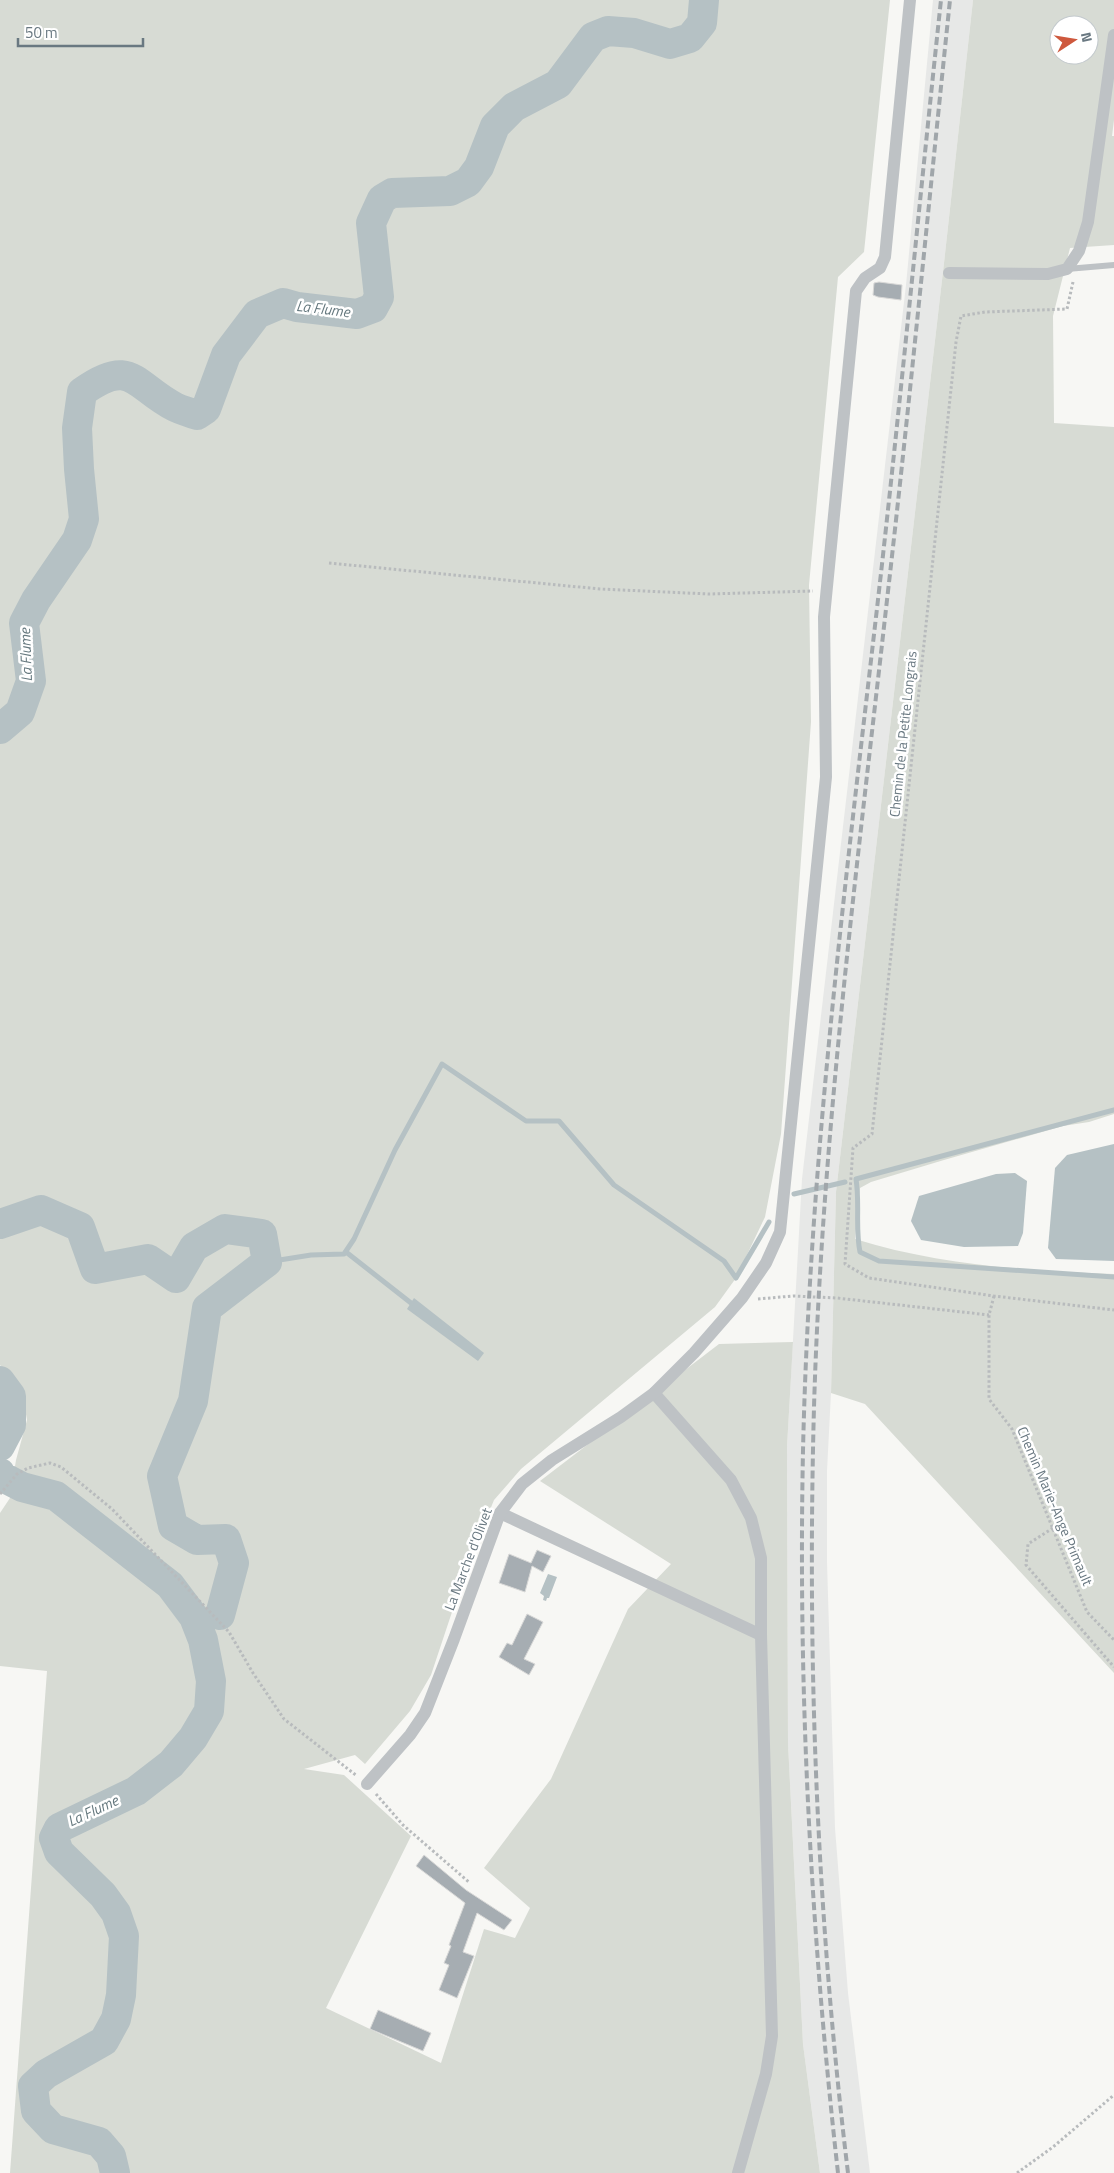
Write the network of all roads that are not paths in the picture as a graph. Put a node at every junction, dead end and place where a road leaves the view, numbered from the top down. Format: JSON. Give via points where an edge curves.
{"nodes":[{"id":1,"x":910,"y":0,"type":"edge"},
{"id":2,"x":1114,"y":35,"type":"edge"},
{"id":3,"x":1114,"y":265,"type":"edge"},
{"id":4,"x":1071,"y":269,"type":"junction"},
{"id":5,"x":949,"y":273,"type":"dead end"},
{"id":6,"x":654,"y":1393,"type":"junction"},
{"id":7,"x":500,"y":1513,"type":"junction"},
{"id":8,"x":761,"y":1635,"type":"junction"},
{"id":9,"x":367,"y":1784,"type":"road end"},
{"id":10,"x":738,"y":2173,"type":"edge"}],
"edges":[{"from":1,"to":6,"type":"street","name":"La Marche d'Olivet","via":[[885,257],[880,268],[865,278],[856,291],[824,617],[826,777],[780,1232],[766,1263],[742,1298]]},
{"from":2,"to":4,"type":"street","via":[[1088,222]]},
{"from":3,"to":4,"type":"lane"},
{"from":4,"to":5,"type":"street","via":[[1048,274]]},
{"from":6,"to":7,"type":"street","name":"La Marche d'Olivet","via":[[552,1460],[522,1484]]},
{"from":6,"to":8,"type":"street","via":[[731,1480],[751,1518],[761,1558]]},
{"from":7,"to":8,"type":"street"},
{"from":7,"to":9,"type":"street","name":"La Marche d'Olivet","via":[[425,1712],[410,1735]]},
{"from":8,"to":10,"type":"street","via":[[772,2036],[766,2074]]}]}
